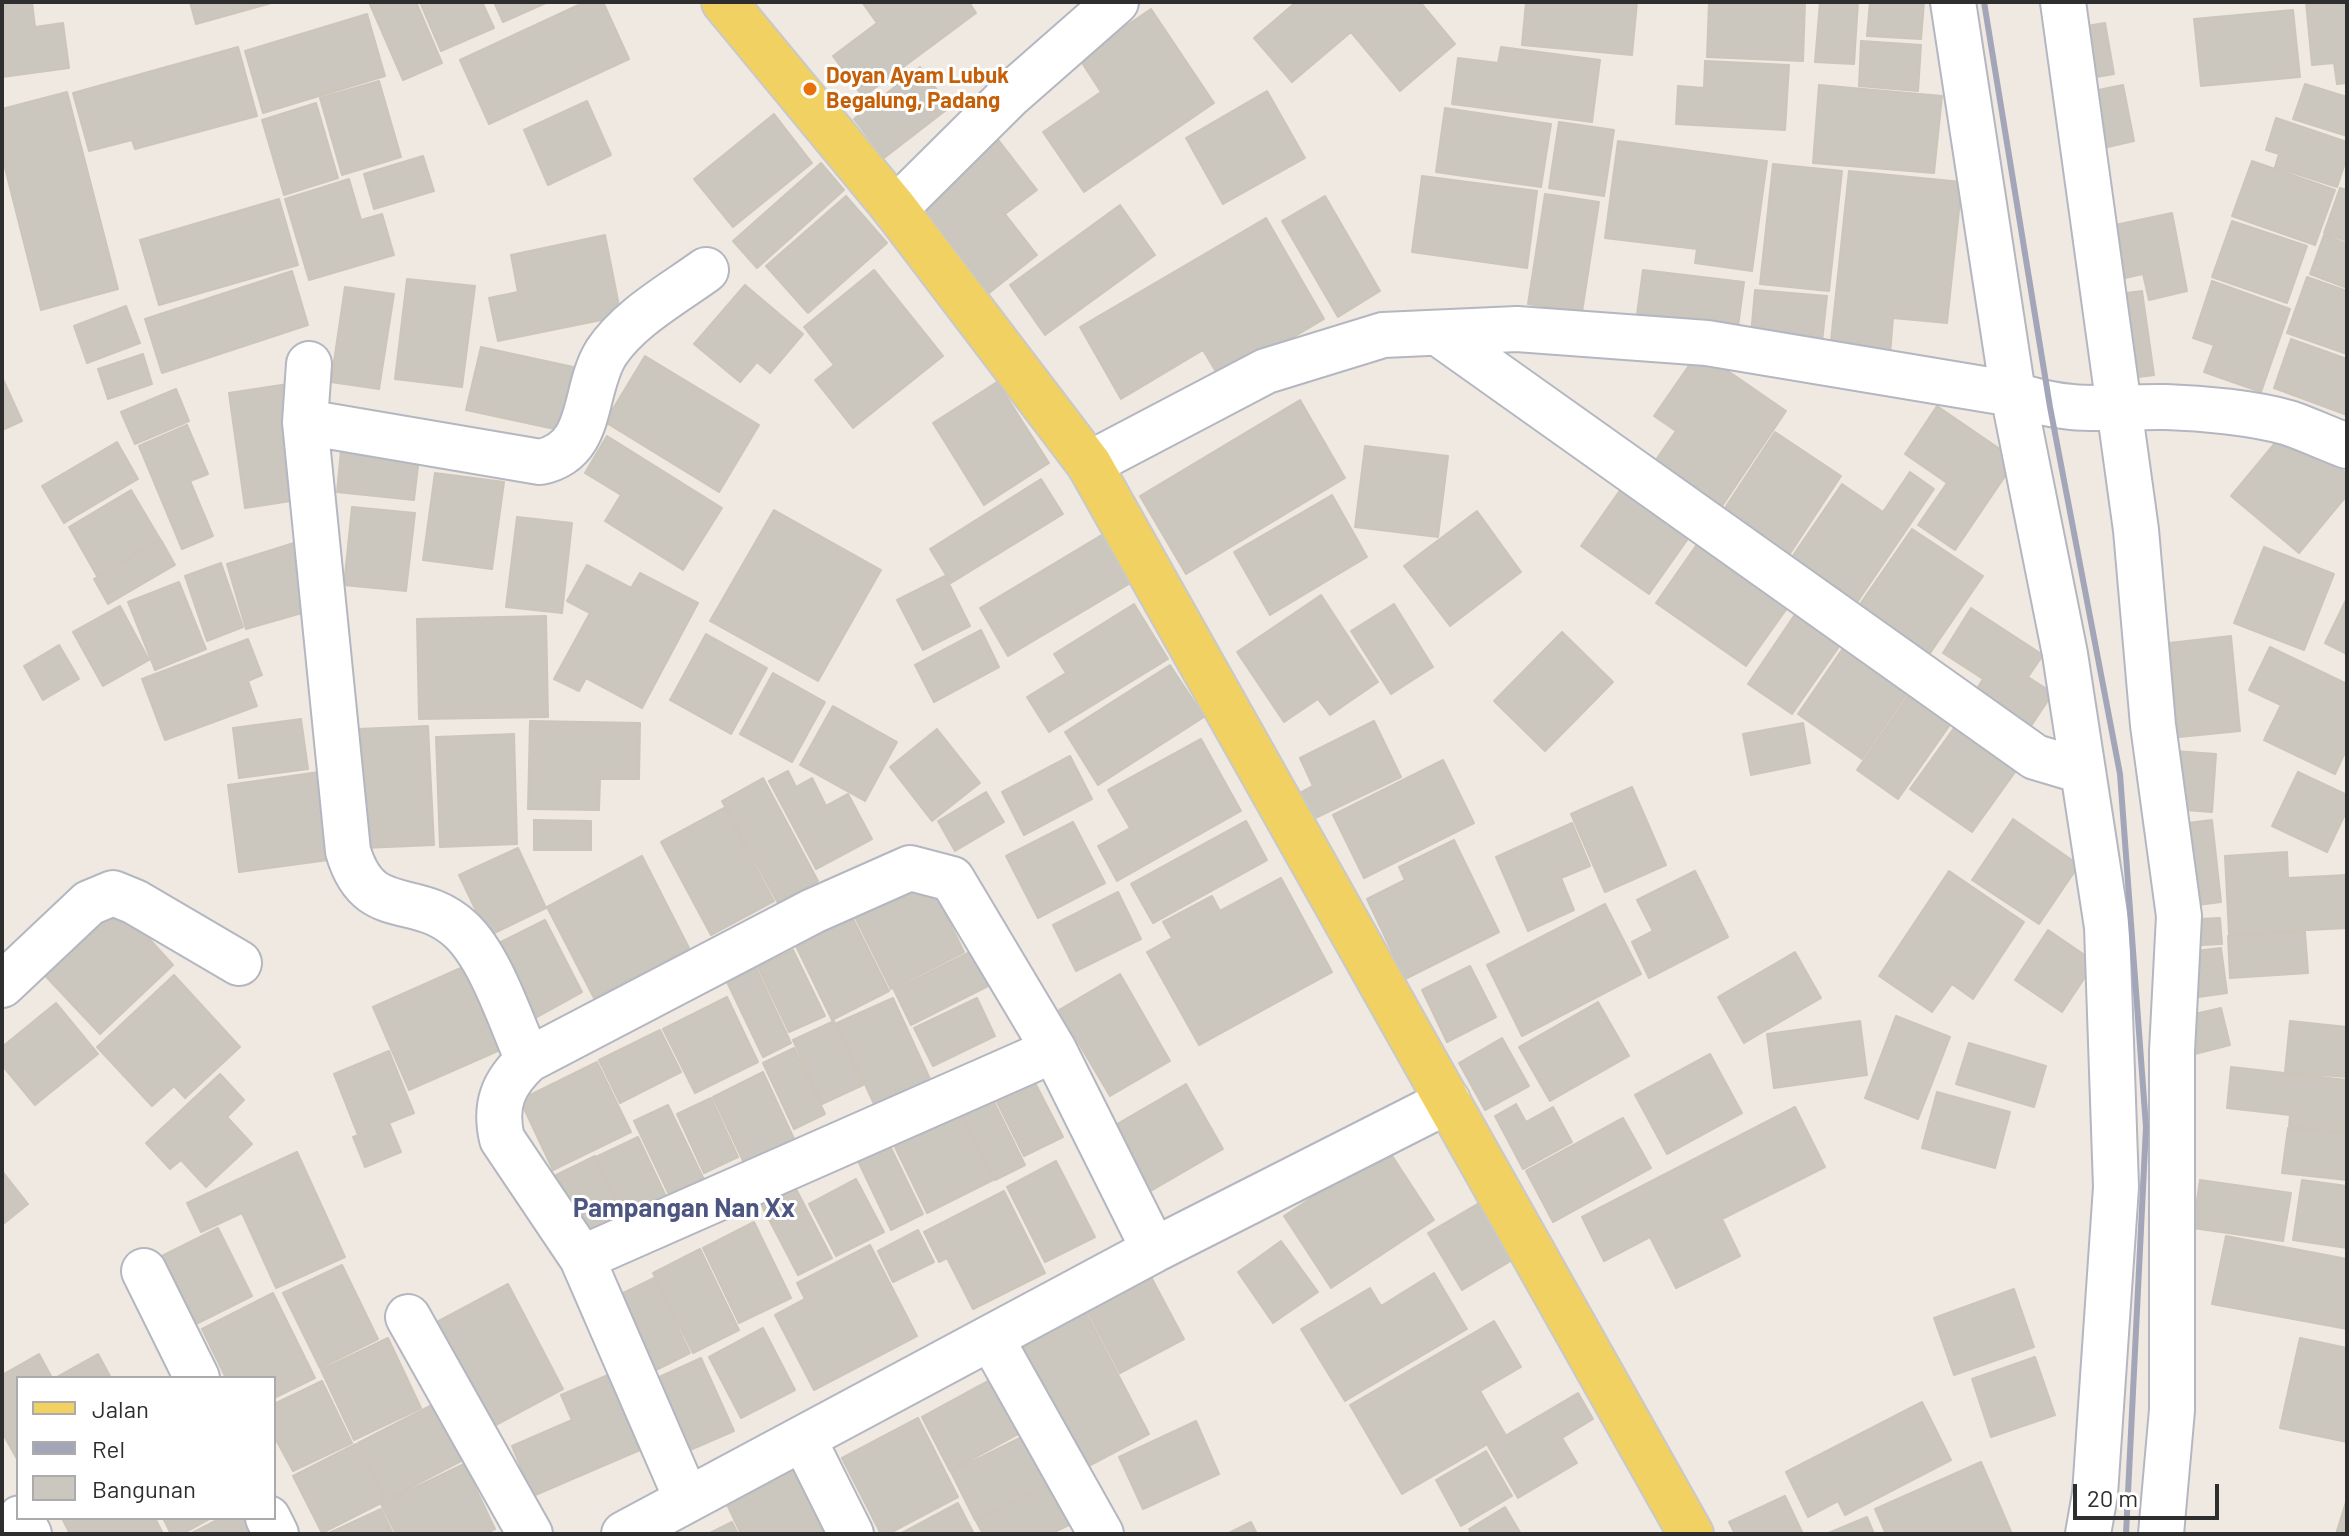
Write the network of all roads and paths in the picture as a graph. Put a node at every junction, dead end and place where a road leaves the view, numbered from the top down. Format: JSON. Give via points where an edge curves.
{"nodes":[{"id":1,"x":724,"y":2,"type":"edge"},
{"id":2,"x":1116,"y":2,"type":"edge"},
{"id":3,"x":1953,"y":2,"type":"edge"},
{"id":4,"x":2063,"y":2,"type":"edge"},
{"id":5,"x":895,"y":209,"type":"junction"},
{"id":6,"x":706,"y":270,"type":"dead end"},
{"id":7,"x":1441,"y":335,"type":"junction"},
{"id":8,"x":309,"y":364,"type":"dead end"},
{"id":9,"x":2013,"y":394,"type":"junction"},
{"id":10,"x":2120,"y":411,"type":"junction"},
{"id":11,"x":305,"y":422,"type":"junction"},
{"id":12,"x":2347,"y":446,"type":"edge"},
{"id":13,"x":1089,"y":464,"type":"junction"},
{"id":14,"x":2082,"y":771,"type":"junction"},
{"id":15,"x":239,"y":963,"type":"dead end"},
{"id":16,"x":2,"y":985,"type":"edge"},
{"id":17,"x":1054,"y":1050,"type":"junction"},
{"id":18,"x":528,"y":1060,"type":"junction"},
{"id":19,"x":1448,"y":1101,"type":"junction"},
{"id":20,"x":1154,"y":1250,"type":"junction"},
{"id":21,"x":582,"y":1258,"type":"junction"},
{"id":22,"x":144,"y":1271,"type":"dead end"},
{"id":23,"x":408,"y":1317,"type":"dead end"},
{"id":24,"x":992,"y":1340,"type":"junction"},
{"id":25,"x":196,"y":1376,"type":"edge"},
{"id":26,"x":804,"y":1440,"type":"junction"},
{"id":27,"x":687,"y":1500,"type":"junction"},
{"id":28,"x":530,"y":1534,"type":"edge"},
{"id":29,"x":624,"y":1534,"type":"edge"},
{"id":30,"x":851,"y":1534,"type":"edge"},
{"id":31,"x":1101,"y":1534,"type":"edge"},
{"id":32,"x":1691,"y":1534,"type":"edge"},
{"id":33,"x":2088,"y":1534,"type":"edge"},
{"id":34,"x":2161,"y":1534,"type":"edge"}],
"edges":[{"from":1,"to":5,"type":"main road"},
{"from":2,"to":5,"type":"street","via":[[1010,95]]},
{"from":3,"to":9,"type":"street"},
{"from":4,"to":10,"type":"street"},
{"from":5,"to":13,"type":"main road"},
{"from":6,"to":11,"type":"street","via":[[629,327],[608,351],[595,373],[573,446],[558,458],[540,462]]},
{"from":7,"to":9,"type":"street","via":[[1517,329],[1707,343]]},
{"from":7,"to":13,"type":"street","via":[[1383,335],[1266,371]]},
{"from":7,"to":14,"type":"street","via":[[2035,757]]},
{"from":8,"to":11,"type":"street"},
{"from":9,"to":10,"type":"street","via":[[2050,407]]},
{"from":9,"to":14,"type":"street","via":[[2065,654]]},
{"from":10,"to":12,"type":"street","via":[[2165,407],[2287,423]]},
{"from":10,"to":34,"type":"street","via":[[2179,916],[2172,1051],[2172,1410]]},
{"from":11,"to":18,"type":"street","via":[[354,870],[364,887],[382,899],[443,914],[464,932],[478,951]]},
{"from":13,"to":19,"type":"main road"},
{"from":14,"to":33,"type":"street","via":[[2107,927],[2116,1187]]},
{"from":15,"to":16,"type":"street","via":[[113,893],[89,903]]},
{"from":17,"to":18,"type":"street","via":[[952,879],[910,868],[813,911]]},
{"from":17,"to":20,"type":"street"},
{"from":17,"to":21,"type":"street"},
{"from":18,"to":21,"type":"street","via":[[500,1096],[502,1139]]},
{"from":19,"to":20,"type":"street"},
{"from":19,"to":32,"type":"main road"},
{"from":20,"to":24,"type":"street"},
{"from":21,"to":27,"type":"street"},
{"from":22,"to":25,"type":"street"},
{"from":23,"to":28,"type":"street"},
{"from":24,"to":26,"type":"street"},
{"from":24,"to":31,"type":"street"},
{"from":26,"to":27,"type":"street"},
{"from":26,"to":30,"type":"street"},
{"from":27,"to":29,"type":"street"}]}
